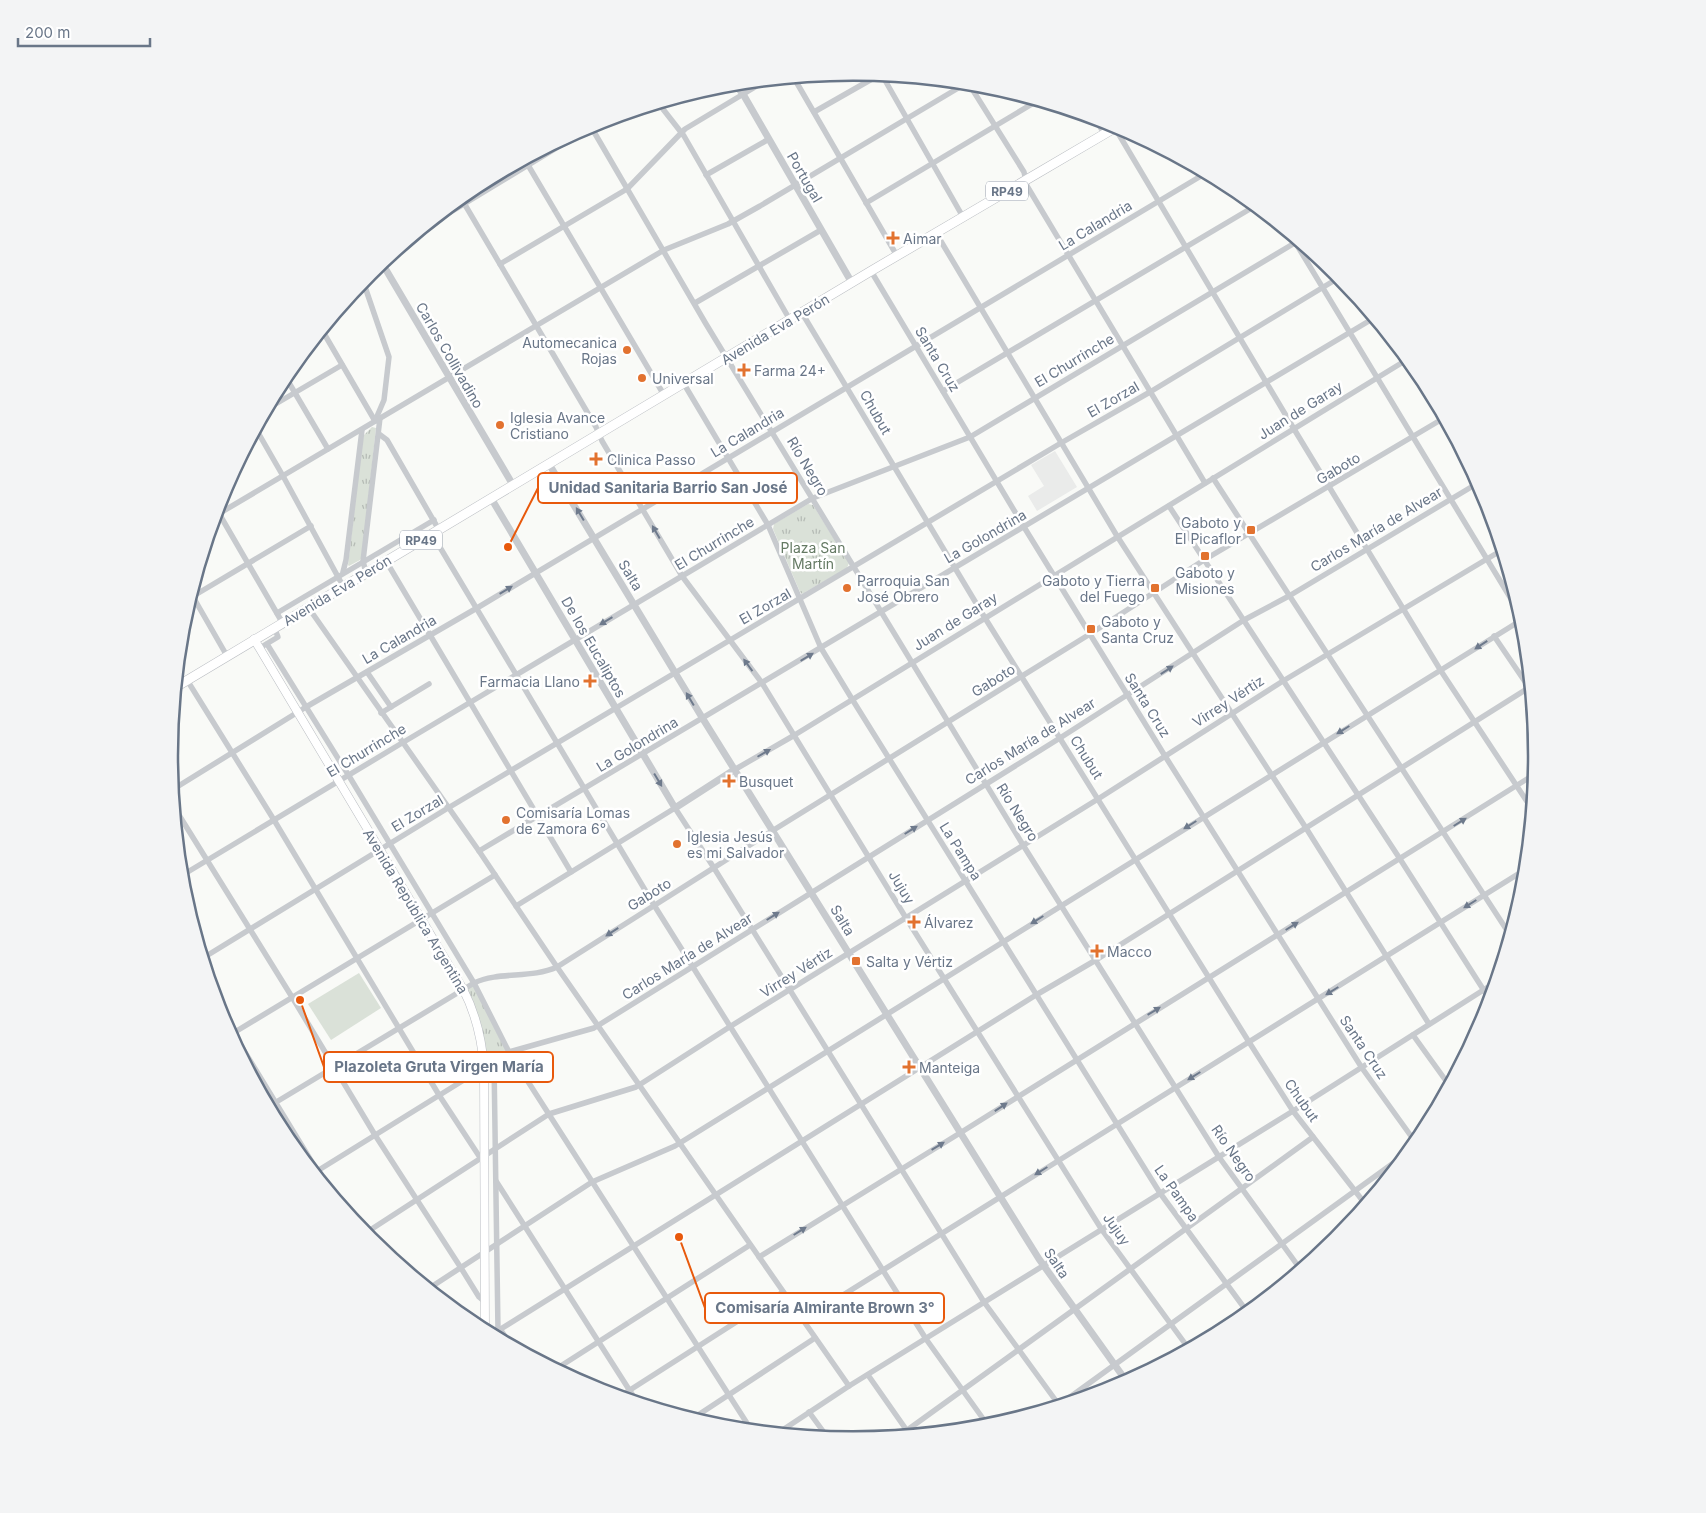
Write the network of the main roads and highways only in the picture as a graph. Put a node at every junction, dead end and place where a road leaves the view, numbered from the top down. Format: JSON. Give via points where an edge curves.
{"nodes":[{"id":1,"x":1108,"y":132,"type":"edge"},
{"id":2,"x":254,"y":640,"type":"junction"},
{"id":3,"x":182,"y":683,"type":"edge"},
{"id":4,"x":485,"y":1322,"type":"edge"}],
"edges":[{"from":1,"to":2,"type":"main road","name":"Avenida Eva Perón","number":"RP49"},
{"from":2,"to":3,"type":"main road","name":"Avenida Eva Perón","number":"RP49"},
{"from":2,"to":4,"type":"main road","name":"Avenida República Argentina","via":[[263,646],[298,712],[471,1005],[481,1038],[484,1068]]}]}
